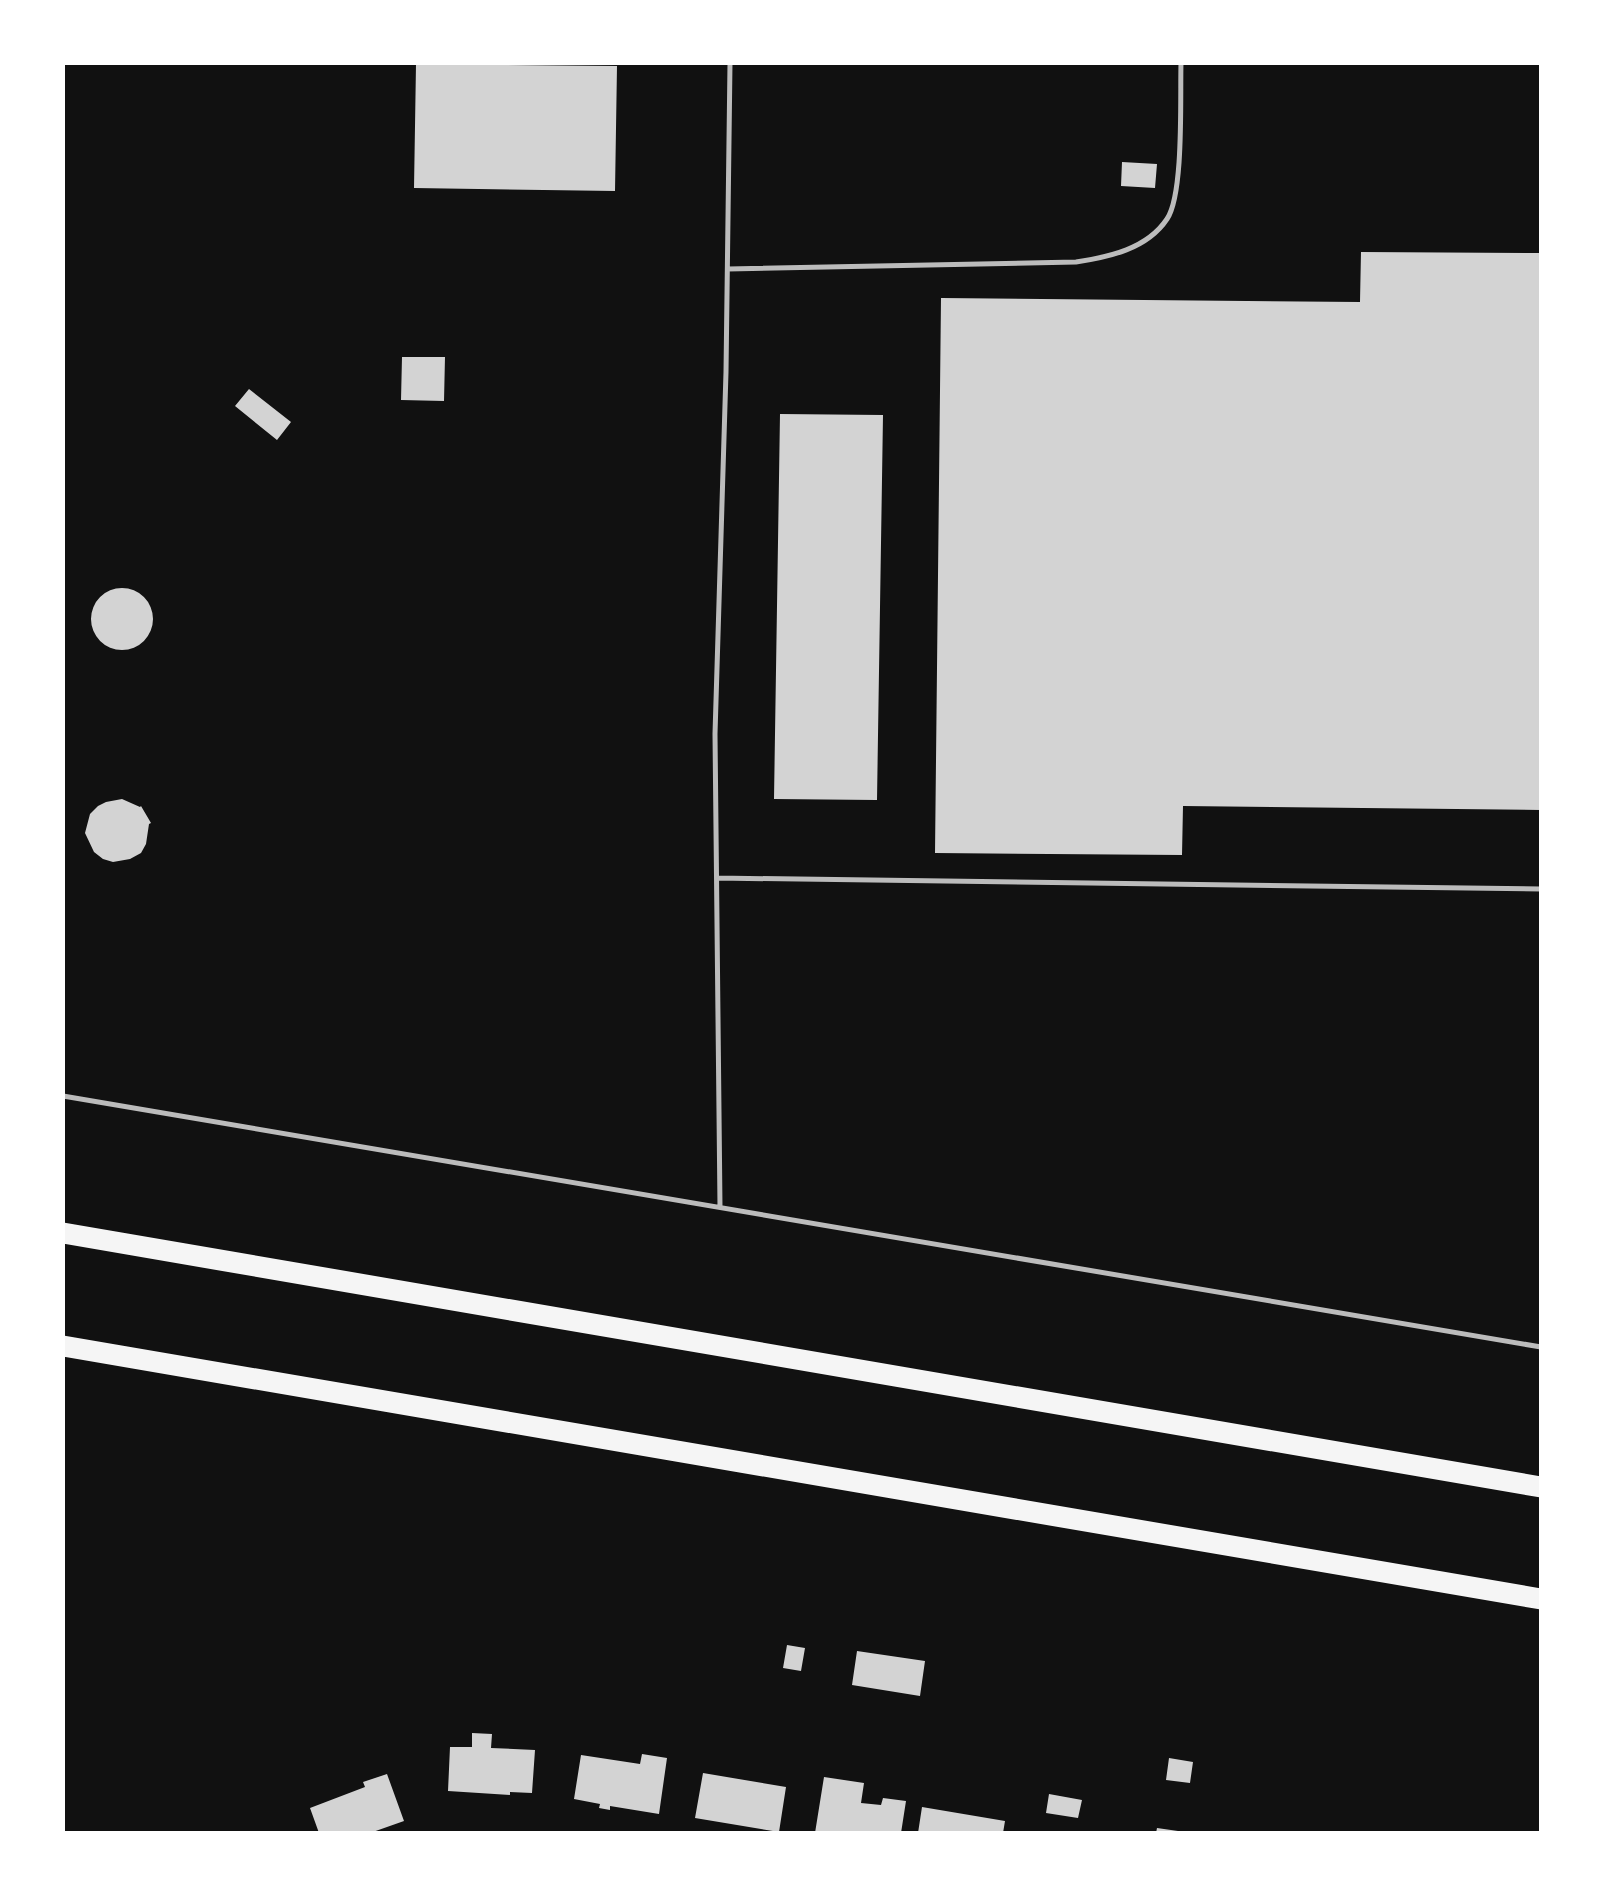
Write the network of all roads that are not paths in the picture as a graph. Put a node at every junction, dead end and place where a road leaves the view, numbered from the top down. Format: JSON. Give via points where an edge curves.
{"nodes":[{"id":1,"x":730,"y":63,"type":"edge"},
{"id":2,"x":1181,"y":63,"type":"edge"},
{"id":3,"x":728,"y":269,"type":"junction"},
{"id":4,"x":717,"y":878,"type":"junction"},
{"id":5,"x":1541,"y":889,"type":"edge"},
{"id":6,"x":63,"y":1096,"type":"edge"},
{"id":7,"x":720,"y":1207,"type":"junction"},
{"id":8,"x":63,"y":1233,"type":"edge"},
{"id":9,"x":63,"y":1346,"type":"edge"},
{"id":10,"x":1541,"y":1347,"type":"edge"},
{"id":11,"x":1541,"y":1487,"type":"edge"},
{"id":12,"x":1541,"y":1599,"type":"edge"}],
"edges":[{"from":1,"to":3,"type":"lane"},
{"from":2,"to":3,"type":"lane","via":[[1178,187],[1167,219],[1142,243],[1110,257],[1076,262]]},
{"from":3,"to":4,"type":"lane","via":[[715,734]]},
{"from":4,"to":5,"type":"lane"},
{"from":4,"to":7,"type":"lane"},
{"from":6,"to":7,"type":"lane"},
{"from":7,"to":10,"type":"lane"},
{"from":8,"to":11,"type":"highway"},
{"from":9,"to":12,"type":"highway"}]}
